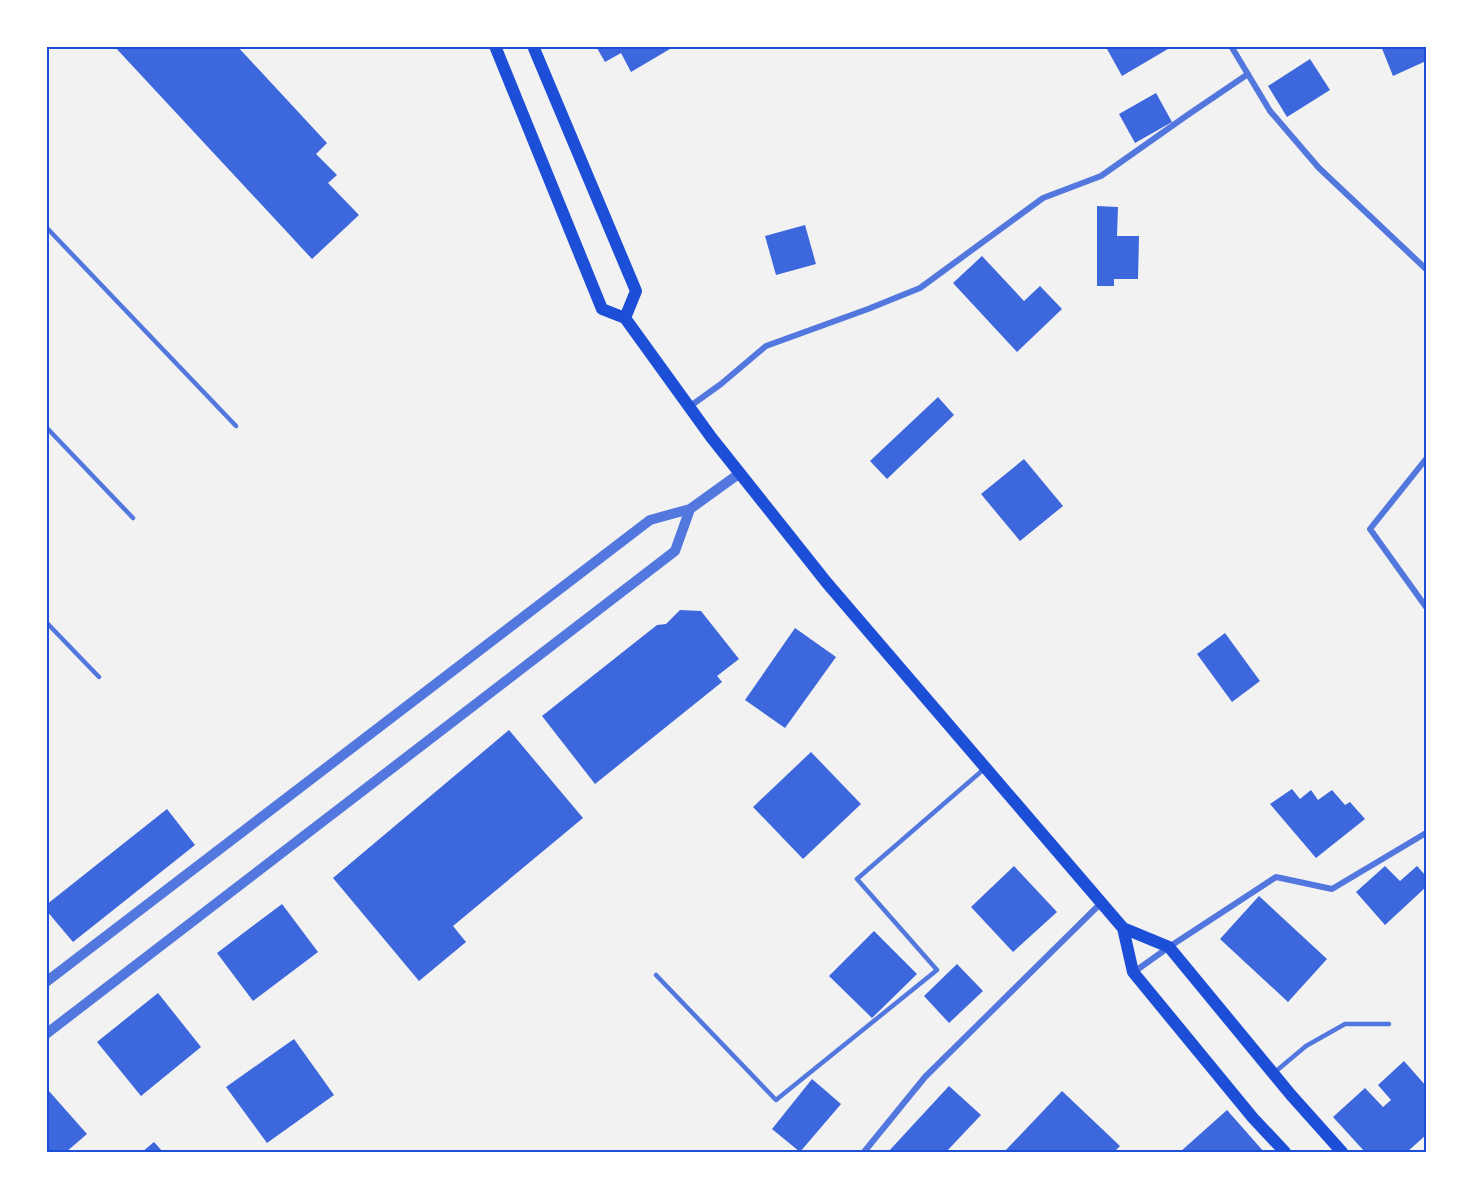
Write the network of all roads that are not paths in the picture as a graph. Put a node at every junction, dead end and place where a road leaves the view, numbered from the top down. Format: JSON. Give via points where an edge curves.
{"nodes":[{"id":1,"x":495,"y":46,"type":"edge"},
{"id":2,"x":533,"y":46,"type":"edge"},
{"id":3,"x":1231,"y":46,"type":"edge"},
{"id":4,"x":1248,"y":74,"type":"junction"},
{"id":5,"x":46,"y":227,"type":"edge"},
{"id":6,"x":1426,"y":269,"type":"edge"},
{"id":7,"x":625,"y":318,"type":"junction"},
{"id":8,"x":689,"y":407,"type":"junction"},
{"id":9,"x":236,"y":426,"type":"dead end"},
{"id":10,"x":46,"y":427,"type":"edge"},
{"id":11,"x":1426,"y":459,"type":"edge"},
{"id":12,"x":740,"y":473,"type":"junction"},
{"id":13,"x":690,"y":509,"type":"junction"},
{"id":14,"x":133,"y":518,"type":"dead end"},
{"id":15,"x":1426,"y":607,"type":"edge"},
{"id":16,"x":46,"y":622,"type":"edge"},
{"id":17,"x":99,"y":677,"type":"dead end"},
{"id":18,"x":986,"y":768,"type":"junction"},
{"id":19,"x":1426,"y":833,"type":"edge"},
{"id":20,"x":1101,"y":902,"type":"junction"},
{"id":21,"x":1123,"y":928,"type":"junction"},
{"id":22,"x":1169,"y":947,"type":"junction"},
{"id":23,"x":1133,"y":972,"type":"junction"},
{"id":24,"x":656,"y":975,"type":"dead end"},
{"id":25,"x":46,"y":982,"type":"edge"},
{"id":26,"x":1389,"y":1024,"type":"dead end"},
{"id":27,"x":46,"y":1034,"type":"edge"},
{"id":28,"x":1273,"y":1074,"type":"junction"},
{"id":29,"x":864,"y":1152,"type":"edge"},
{"id":30,"x":1285,"y":1152,"type":"edge"},
{"id":31,"x":1342,"y":1152,"type":"edge"}],
"edges":[{"from":1,"to":7,"type":"main road","via":[[602,309]]},
{"from":2,"to":7,"type":"main road","via":[[636,291]]},
{"from":3,"to":4,"type":"street"},
{"from":4,"to":6,"type":"street","via":[[1270,111],[1319,168]]},
{"from":4,"to":8,"type":"street","via":[[1101,176],[1043,198],[920,288],[766,346]]},
{"from":5,"to":9,"type":"lane"},
{"from":7,"to":8,"type":"main road"},
{"from":8,"to":12,"type":"main road"},
{"from":10,"to":14,"type":"lane"},
{"from":11,"to":15,"type":"street","via":[[1370,529]]},
{"from":12,"to":13,"type":"street"},
{"from":12,"to":18,"type":"main road","via":[[827,583]]},
{"from":13,"to":25,"type":"street","via":[[650,520]]},
{"from":13,"to":27,"type":"street","via":[[675,551]]},
{"from":16,"to":17,"type":"lane"},
{"from":18,"to":20,"type":"main road"},
{"from":18,"to":24,"type":"lane","via":[[857,879],[937,970],[776,1100]]},
{"from":19,"to":22,"type":"street","via":[[1332,889],[1276,877]]},
{"from":20,"to":21,"type":"main road"},
{"from":20,"to":29,"type":"street","via":[[925,1077]]},
{"from":21,"to":22,"type":"main road"},
{"from":21,"to":23,"type":"main road"},
{"from":22,"to":23,"type":"street"},
{"from":22,"to":28,"type":"main road"},
{"from":23,"to":30,"type":"main road"},
{"from":26,"to":28,"type":"lane","via":[[1346,1024],[1306,1047]]},
{"from":28,"to":31,"type":"main road"}]}
